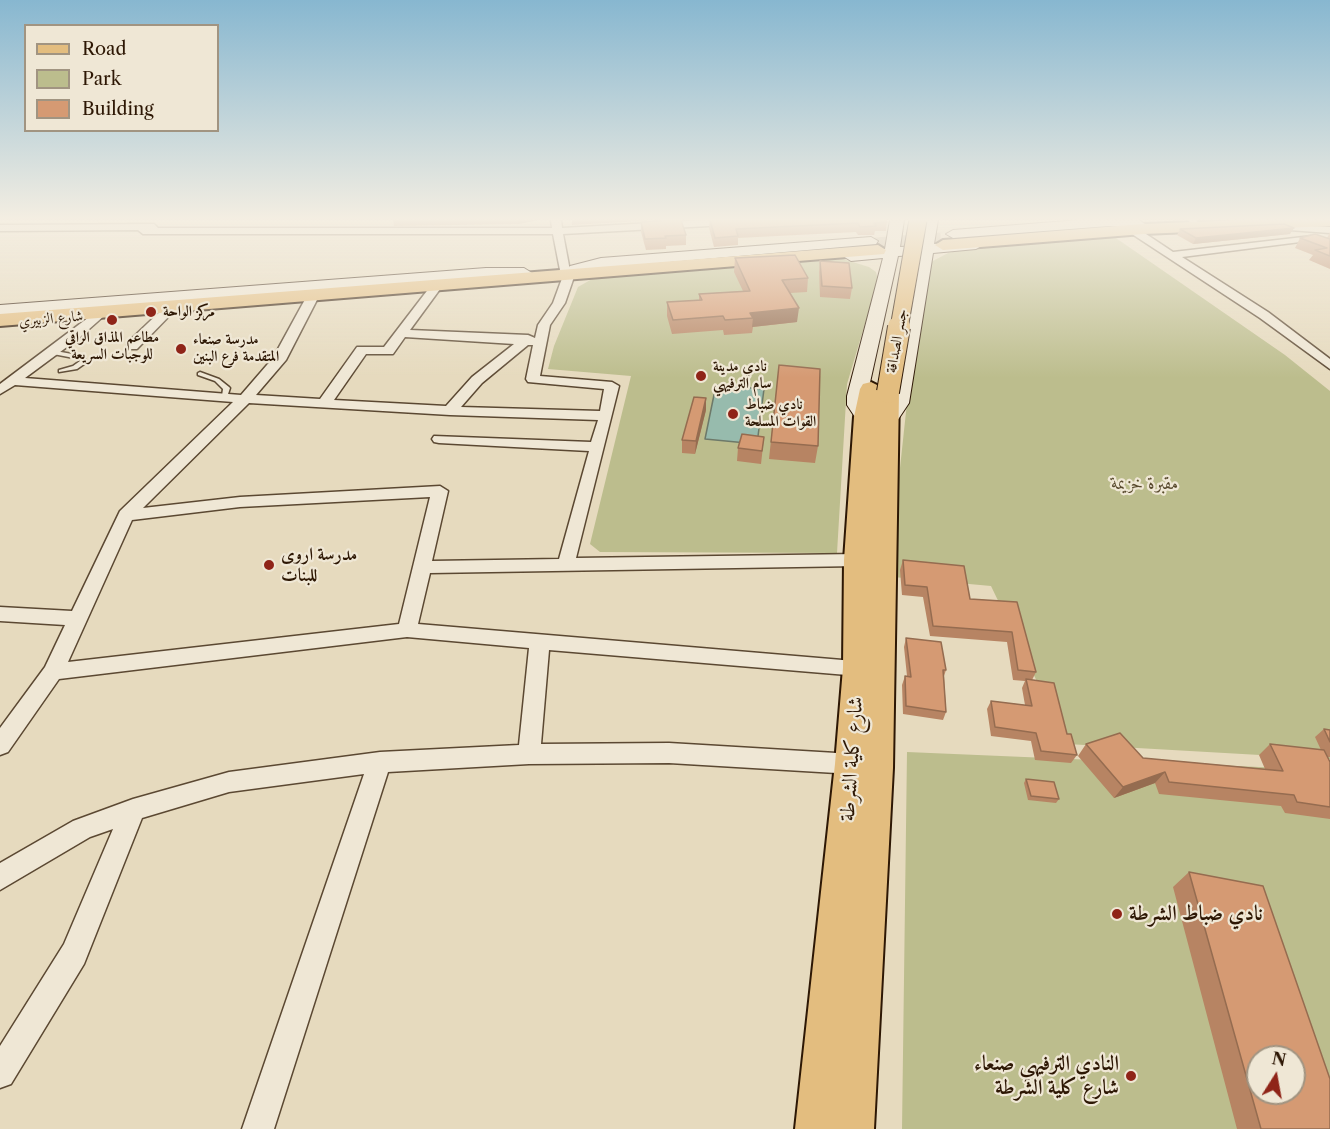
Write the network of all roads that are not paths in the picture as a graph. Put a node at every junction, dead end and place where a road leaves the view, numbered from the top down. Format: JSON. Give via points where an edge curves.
{"nodes":[{"id":1,"x":531,"y":273,"type":"edge"},
{"id":2,"x":554,"y":273,"type":"edge"},
{"id":3,"x":569,"y":273,"type":"edge"},
{"id":4,"x":578,"y":273,"type":"edge"},
{"id":5,"x":635,"y":273,"type":"edge"},
{"id":6,"x":881,"y":273,"type":"edge"},
{"id":7,"x":887,"y":273,"type":"edge"},
{"id":8,"x":899,"y":273,"type":"edge"},
{"id":9,"x":918,"y":273,"type":"edge"},
{"id":10,"x":922,"y":273,"type":"edge"},
{"id":11,"x":1198,"y":273,"type":"edge"},
{"id":12,"x":887,"y":280,"type":"junction"},
{"id":13,"x":437,"y":285,"type":"junction"},
{"id":14,"x":314,"y":294,"type":"junction"},
{"id":15,"x":172,"y":307,"type":"junction"},
{"id":16,"x":0,"y":312,"type":"edge"},
{"id":17,"x":101,"y":312,"type":"junction"},
{"id":18,"x":0,"y":321,"type":"edge"},
{"id":19,"x":544,"y":326,"type":"junction"},
{"id":20,"x":402,"y":333,"type":"junction"},
{"id":21,"x":524,"y":342,"type":"junction"},
{"id":22,"x":541,"y":342,"type":"junction"},
{"id":23,"x":132,"y":346,"type":"dead end"},
{"id":24,"x":50,"y":352,"type":"junction"},
{"id":25,"x":1330,"y":365,"type":"edge"},
{"id":26,"x":61,"y":371,"type":"dead end"},
{"id":27,"x":200,"y":374,"type":"dead end"},
{"id":28,"x":6,"y":386,"type":"edge"},
{"id":29,"x":225,"y":396,"type":"junction"},
{"id":30,"x":244,"y":399,"type":"junction"},
{"id":31,"x":324,"y":404,"type":"junction"},
{"id":32,"x":878,"y":404,"type":"junction"},
{"id":33,"x":450,"y":411,"type":"junction"},
{"id":34,"x":606,"y":416,"type":"junction"},
{"id":35,"x":439,"y":439,"type":"dead end"},
{"id":36,"x":598,"y":447,"type":"junction"},
{"id":37,"x":126,"y":515,"type":"junction"},
{"id":38,"x":858,"y":560,"type":"junction"},
{"id":39,"x":566,"y":564,"type":"junction"},
{"id":40,"x":422,"y":567,"type":"junction"},
{"id":41,"x":0,"y":614,"type":"edge"},
{"id":42,"x":80,"y":619,"type":"junction"},
{"id":43,"x":407,"y":630,"type":"junction"},
{"id":44,"x":540,"y":640,"type":"junction"},
{"id":45,"x":859,"y":668,"type":"junction"},
{"id":46,"x":53,"y":672,"type":"junction"},
{"id":47,"x":0,"y":744,"type":"edge"},
{"id":48,"x":529,"y":754,"type":"junction"},
{"id":49,"x":380,"y":762,"type":"junction"},
{"id":50,"x":853,"y":764,"type":"junction"},
{"id":51,"x":133,"y":810,"type":"junction"},
{"id":52,"x":0,"y":877,"type":"edge"},
{"id":53,"x":0,"y":1073,"type":"edge"},
{"id":54,"x":258,"y":1129,"type":"edge"},
{"id":55,"x":820,"y":1129,"type":"edge"},
{"id":56,"x":849,"y":1129,"type":"edge"}],
"edges":[{"from":1,"to":16,"type":"main road","name":"شارع الزبيري"},
{"from":2,"to":13,"type":"main road","name":"شارع الزبيري"},
{"from":3,"to":19,"type":"street","via":[[559,303]]},
{"from":4,"to":5,"type":"main road","via":[[594,276]]},
{"from":6,"to":12,"type":"main road"},
{"from":7,"to":12,"type":"main road"},
{"from":8,"to":32,"type":"main road","name":"جسر الصداقة"},
{"from":9,"to":32,"type":"main road","name":"جسر الصداقة","bridge":true},
{"from":10,"to":32,"type":"main road","via":[[899,403]]},
{"from":11,"to":25,"type":"street","via":[[1264,315]]},
{"from":12,"to":32,"type":"main road","via":[[857,396],[857,405]]},
{"from":13,"to":14,"type":"main road","name":"شارع الزبيري"},
{"from":13,"to":20,"type":"street"},
{"from":14,"to":15,"type":"main road","name":"شارع الزبيري"},
{"from":14,"to":30,"type":"street","via":[[279,360]]},
{"from":15,"to":17,"type":"main road","name":"شارع الزبيري"},
{"from":15,"to":23,"type":"street"},
{"from":17,"to":18,"type":"main road","name":"شارع الزبيري"},
{"from":17,"to":24,"type":"street"},
{"from":19,"to":21,"type":"street"},
{"from":19,"to":22,"type":"street"},
{"from":20,"to":21,"type":"street"},
{"from":20,"to":31,"type":"street","via":[[388,351],[362,351]]},
{"from":21,"to":22,"type":"street"},
{"from":21,"to":33,"type":"street","via":[[477,380]]},
{"from":22,"to":34,"type":"street","via":[[533,380],[612,386]]},
{"from":24,"to":26,"type":"lane","via":[[81,357],[84,362]]},
{"from":24,"to":28,"type":"street"},
{"from":27,"to":29,"type":"lane","via":[[227,388]]},
{"from":28,"to":29,"type":"street"},
{"from":29,"to":30,"type":"street"},
{"from":30,"to":31,"type":"street"},
{"from":30,"to":37,"type":"street"},
{"from":31,"to":33,"type":"street"},
{"from":32,"to":38,"type":"main road","name":"شارع كلية الشرطة"},
{"from":32,"to":56,"type":"main road","name":"شارع كلية الشرطة","via":[[880,563],[874,768]]},
{"from":33,"to":34,"type":"street"},
{"from":34,"to":36,"type":"street"},
{"from":35,"to":36,"type":"street"},
{"from":36,"to":39,"type":"street"},
{"from":37,"to":40,"type":"street","via":[[240,502],[441,491]]},
{"from":37,"to":42,"type":"street"},
{"from":38,"to":39,"type":"street"},
{"from":38,"to":45,"type":"main road","name":"شارع كلية الشرطة"},
{"from":39,"to":40,"type":"street"},
{"from":40,"to":43,"type":"street"},
{"from":41,"to":42,"type":"street"},
{"from":42,"to":46,"type":"street"},
{"from":43,"to":44,"type":"street"},
{"from":43,"to":46,"type":"street"},
{"from":44,"to":45,"type":"street"},
{"from":44,"to":48,"type":"street"},
{"from":45,"to":50,"type":"main road","name":"شارع كلية الشرطة"},
{"from":46,"to":47,"type":"street"},
{"from":48,"to":49,"type":"street"},
{"from":48,"to":50,"type":"street","via":[[669,753]]},
{"from":49,"to":51,"type":"street","via":[[229,782]]},
{"from":49,"to":54,"type":"street"},
{"from":50,"to":55,"type":"main road","name":"شارع كلية الشرطة"},
{"from":51,"to":52,"type":"street","via":[[82,829]]},
{"from":51,"to":53,"type":"street","via":[[74,954]]}]}
